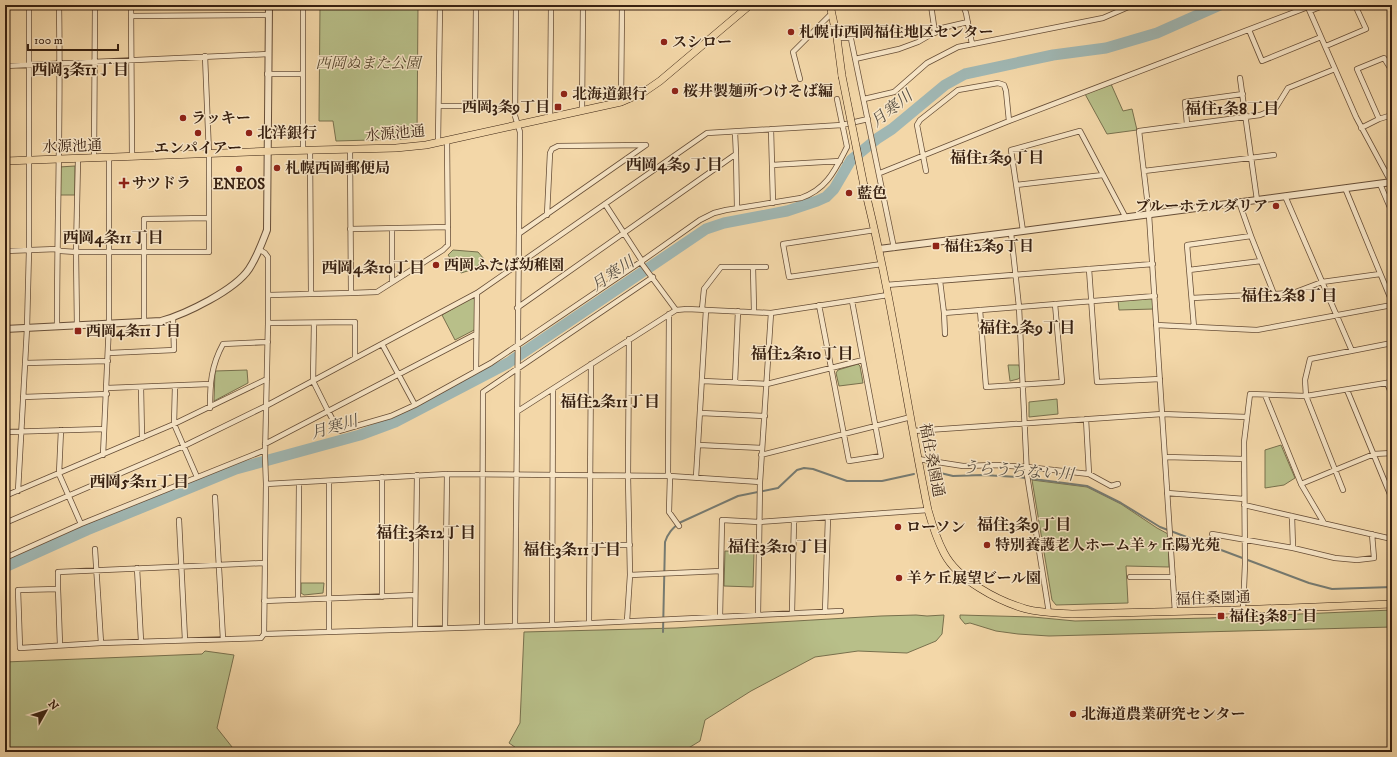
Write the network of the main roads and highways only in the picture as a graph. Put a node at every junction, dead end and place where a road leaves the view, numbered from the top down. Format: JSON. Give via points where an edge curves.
{"nodes":[{"id":1,"x":750,"y":5,"type":"edge"},
{"id":2,"x":830,"y":5,"type":"edge"},
{"id":3,"x":5,"y":162,"type":"edge"},
{"id":4,"x":1392,"y":604,"type":"edge"}],
"edges":[{"from":1,"to":3,"type":"main road","name":"水源池通","via":[[644,92],[621,102],[448,140],[413,147]]},
{"from":2,"to":4,"type":"main road","name":"福住桑園通","bridge":true,"via":[[928,510],[944,555],[966,580],[1010,603],[1049,613],[1175,612]]}]}
